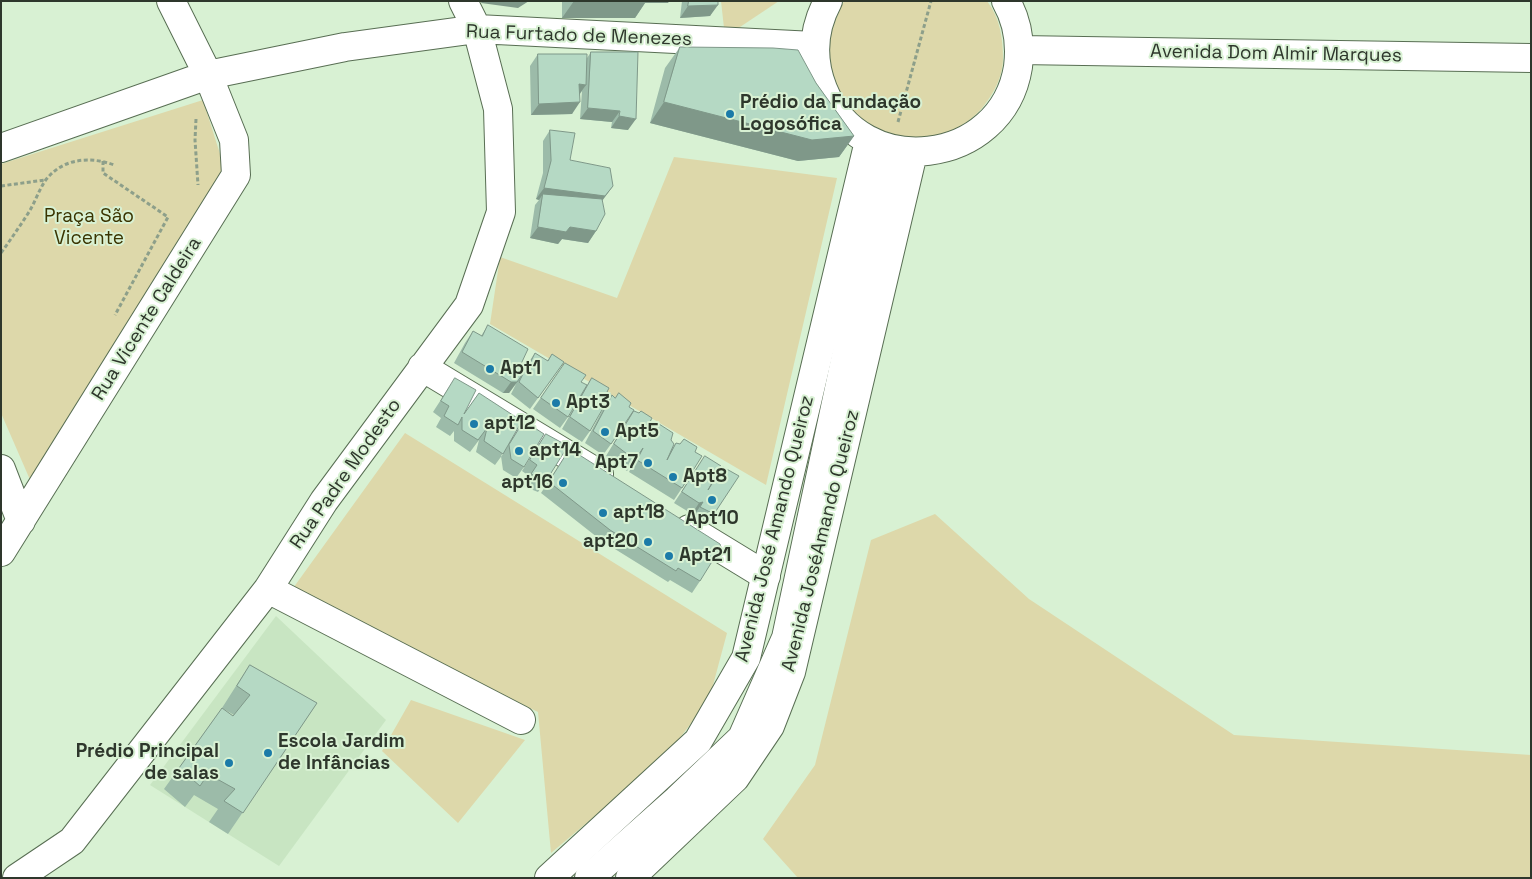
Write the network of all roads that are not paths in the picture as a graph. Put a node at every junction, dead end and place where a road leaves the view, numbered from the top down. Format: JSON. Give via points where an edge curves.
{"nodes":[{"id":1,"x":171,"y":1,"type":"edge"},
{"id":2,"x":463,"y":1,"type":"edge"},
{"id":3,"x":828,"y":1,"type":"edge"},
{"id":4,"x":1006,"y":1,"type":"edge"},
{"id":5,"x":477,"y":29,"type":"junction"},
{"id":6,"x":814,"y":46,"type":"junction"},
{"id":7,"x":1020,"y":50,"type":"junction"},
{"id":8,"x":1531,"y":58,"type":"edge"},
{"id":9,"x":208,"y":75,"type":"junction"},
{"id":10,"x":1,"y":148,"type":"edge"},
{"id":11,"x":891,"y":148,"type":"junction"},
{"id":12,"x":422,"y":366,"type":"junction"},
{"id":13,"x":1,"y":469,"type":"edge"},
{"id":14,"x":624,"y":489,"type":"edge"},
{"id":15,"x":666,"y":515,"type":"edge"},
{"id":16,"x":21,"y":521,"type":"junction"},
{"id":17,"x":1,"y":552,"type":"edge"},
{"id":18,"x":766,"y":576,"type":"junction"},
{"id":19,"x":268,"y":588,"type":"junction"},
{"id":20,"x":521,"y":720,"type":"dead end"},
{"id":21,"x":17,"y":878,"type":"edge"},
{"id":22,"x":550,"y":878,"type":"edge"},
{"id":23,"x":589,"y":878,"type":"edge"},
{"id":24,"x":630,"y":878,"type":"edge"}],
"edges":[{"from":1,"to":9,"type":"street","name":"Rua Vicente Caldeira"},
{"from":2,"to":5,"type":"street","name":"Rua Padre Modesto"},
{"from":3,"to":6,"type":"street","via":[[820,16]]},
{"from":4,"to":7,"type":"street","via":[[1015,16]]},
{"from":5,"to":6,"type":"street","name":"Rua Furtado de Menezes"},
{"from":5,"to":9,"type":"street","name":"Rua Furtado de Menezes","via":[[345,46]]},
{"from":5,"to":12,"type":"street","name":"Rua Padre Modesto","via":[[498,109],[501,212],[469,305]]},
{"from":6,"to":11,"type":"street","via":[[817,75],[828,101],[846,124]]},
{"from":7,"to":8,"type":"street","name":"Avenida Dom Almir Marques"},
{"from":7,"to":11,"type":"street","via":[[1015,82],[1000,112],[976,134],[946,149]]},
{"from":9,"to":10,"type":"street","name":"Rua Furtado de Menezes"},
{"from":9,"to":16,"type":"street","name":"Rua Vicente Caldeira","via":[[234,140],[236,175]]},
{"from":11,"to":18,"type":"street","name":"Avenida José Amando Queiroz"},
{"from":11,"to":23,"type":"street","via":[[786,638],[742,738]]},
{"from":11,"to":24,"type":"street","name":"Avenida JoséAmando Queiroz","via":[[791,672],[770,726],[735,778]]},
{"from":12,"to":14,"type":"street"},
{"from":12,"to":19,"type":"street","name":"Rua Padre Modesto","via":[[324,501]]},
{"from":13,"to":16,"type":"street"},
{"from":15,"to":18,"type":"street"},
{"from":16,"to":17,"type":"street","name":"Rua Vicente Caldeira"},
{"from":18,"to":22,"type":"street","name":"Avenida José Amando Queiroz","via":[[746,658],[698,741]]},
{"from":19,"to":20,"type":"street"},
{"from":19,"to":21,"type":"street","name":"Rua Padre Modesto","via":[[72,841]]}]}
